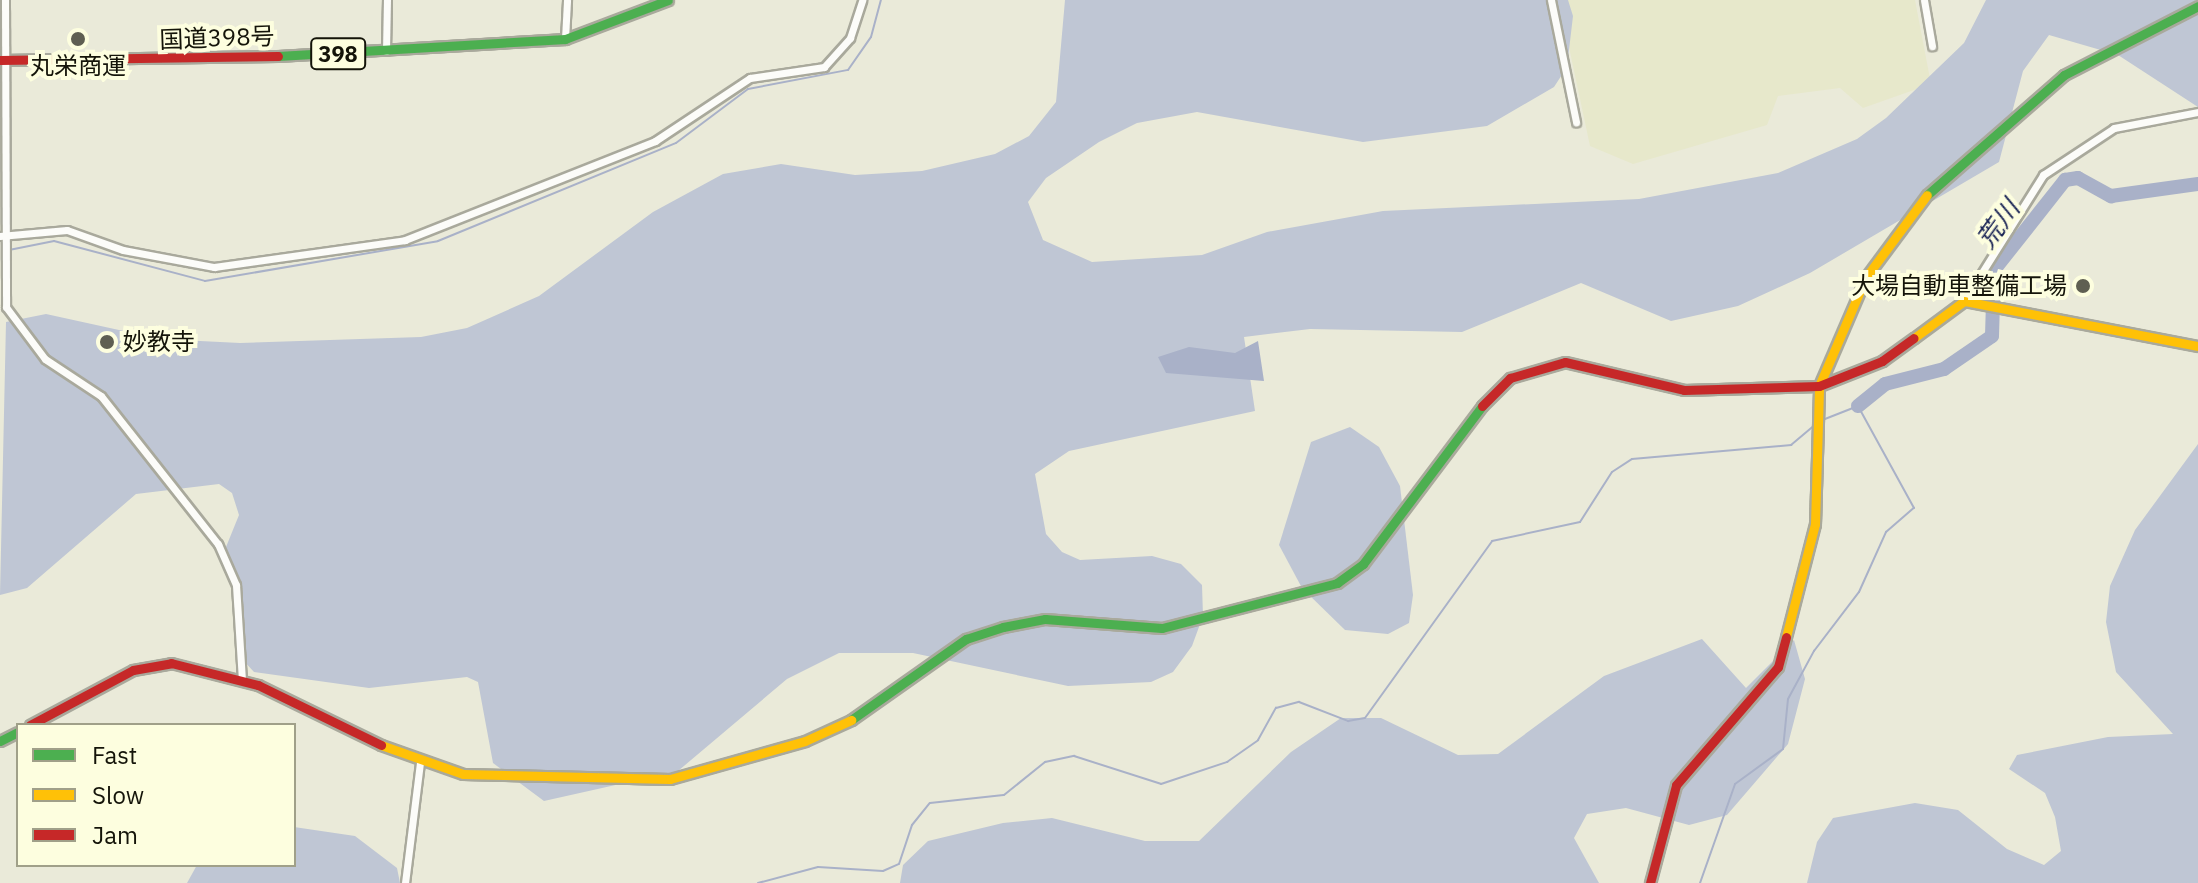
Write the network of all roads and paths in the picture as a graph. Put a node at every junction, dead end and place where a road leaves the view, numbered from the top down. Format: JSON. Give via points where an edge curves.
{"nodes":[{"id":1,"x":5,"y":0,"type":"edge"},
{"id":2,"x":387,"y":0,"type":"edge"},
{"id":3,"x":567,"y":0,"type":"edge"},
{"id":4,"x":668,"y":0,"type":"edge"},
{"id":5,"x":862,"y":0,"type":"edge"},
{"id":6,"x":1551,"y":0,"type":"edge"},
{"id":7,"x":1924,"y":0,"type":"edge"},
{"id":8,"x":2198,"y":6,"type":"edge"},
{"id":9,"x":565,"y":39,"type":"junction"},
{"id":10,"x":1932,"y":46,"type":"dead end"},
{"id":11,"x":386,"y":51,"type":"junction"},
{"id":12,"x":2,"y":60,"type":"edge"},
{"id":13,"x":2198,"y":112,"type":"edge"},
{"id":14,"x":1576,"y":122,"type":"dead end"},
{"id":15,"x":3,"y":239,"type":"edge"},
{"id":16,"x":1964,"y":301,"type":"junction"},
{"id":17,"x":2198,"y":346,"type":"edge"},
{"id":18,"x":1819,"y":386,"type":"junction"},
{"id":19,"x":242,"y":680,"type":"junction"},
{"id":20,"x":34,"y":723,"type":"edge"},
{"id":21,"x":420,"y":762,"type":"junction"},
{"id":22,"x":405,"y":883,"type":"edge"},
{"id":23,"x":1650,"y":883,"type":"edge"}],
"edges":[{"from":1,"to":12,"type":"street"},
{"from":2,"to":11,"type":"street"},
{"from":3,"to":9,"type":"street"},
{"from":4,"to":9,"type":"main road","name":"国道398号","number":"398"},
{"from":5,"to":15,"type":"street","via":[[850,38],[824,67],[750,78],[627,154],[405,240],[214,267],[123,250],[67,230]]},
{"from":6,"to":14,"type":"street"},
{"from":7,"to":10,"type":"street"},
{"from":8,"to":18,"type":"main road","via":[[2064,75],[1912,208],[1866,277]]},
{"from":9,"to":11,"type":"main road","name":"国道398号","number":"398"},
{"from":11,"to":12,"type":"main road","name":"国道398号","number":"398"},
{"from":12,"to":15,"type":"street"},
{"from":13,"to":16,"type":"street","via":[[2114,128],[2043,175]]},
{"from":15,"to":19,"type":"street","via":[[2,291],[14,324],[45,359],[101,396],[225,555],[239,608]]},
{"from":16,"to":17,"type":"main road"},
{"from":16,"to":18,"type":"main road","via":[[1882,361]]},
{"from":18,"to":21,"type":"main road","via":[[1684,390],[1565,362],[1537,366],[1510,378],[1484,403],[1363,564],[1337,583],[1162,628],[1045,619],[1003,627],[966,639],[862,715],[805,741],[670,779],[463,774]]},
{"from":18,"to":23,"type":"main road","via":[[1815,524],[1778,667],[1676,785]]},
{"from":19,"to":20,"type":"main road","via":[[171,663],[133,670]]},
{"from":19,"to":21,"type":"main road"},
{"from":21,"to":22,"type":"street"}]}
